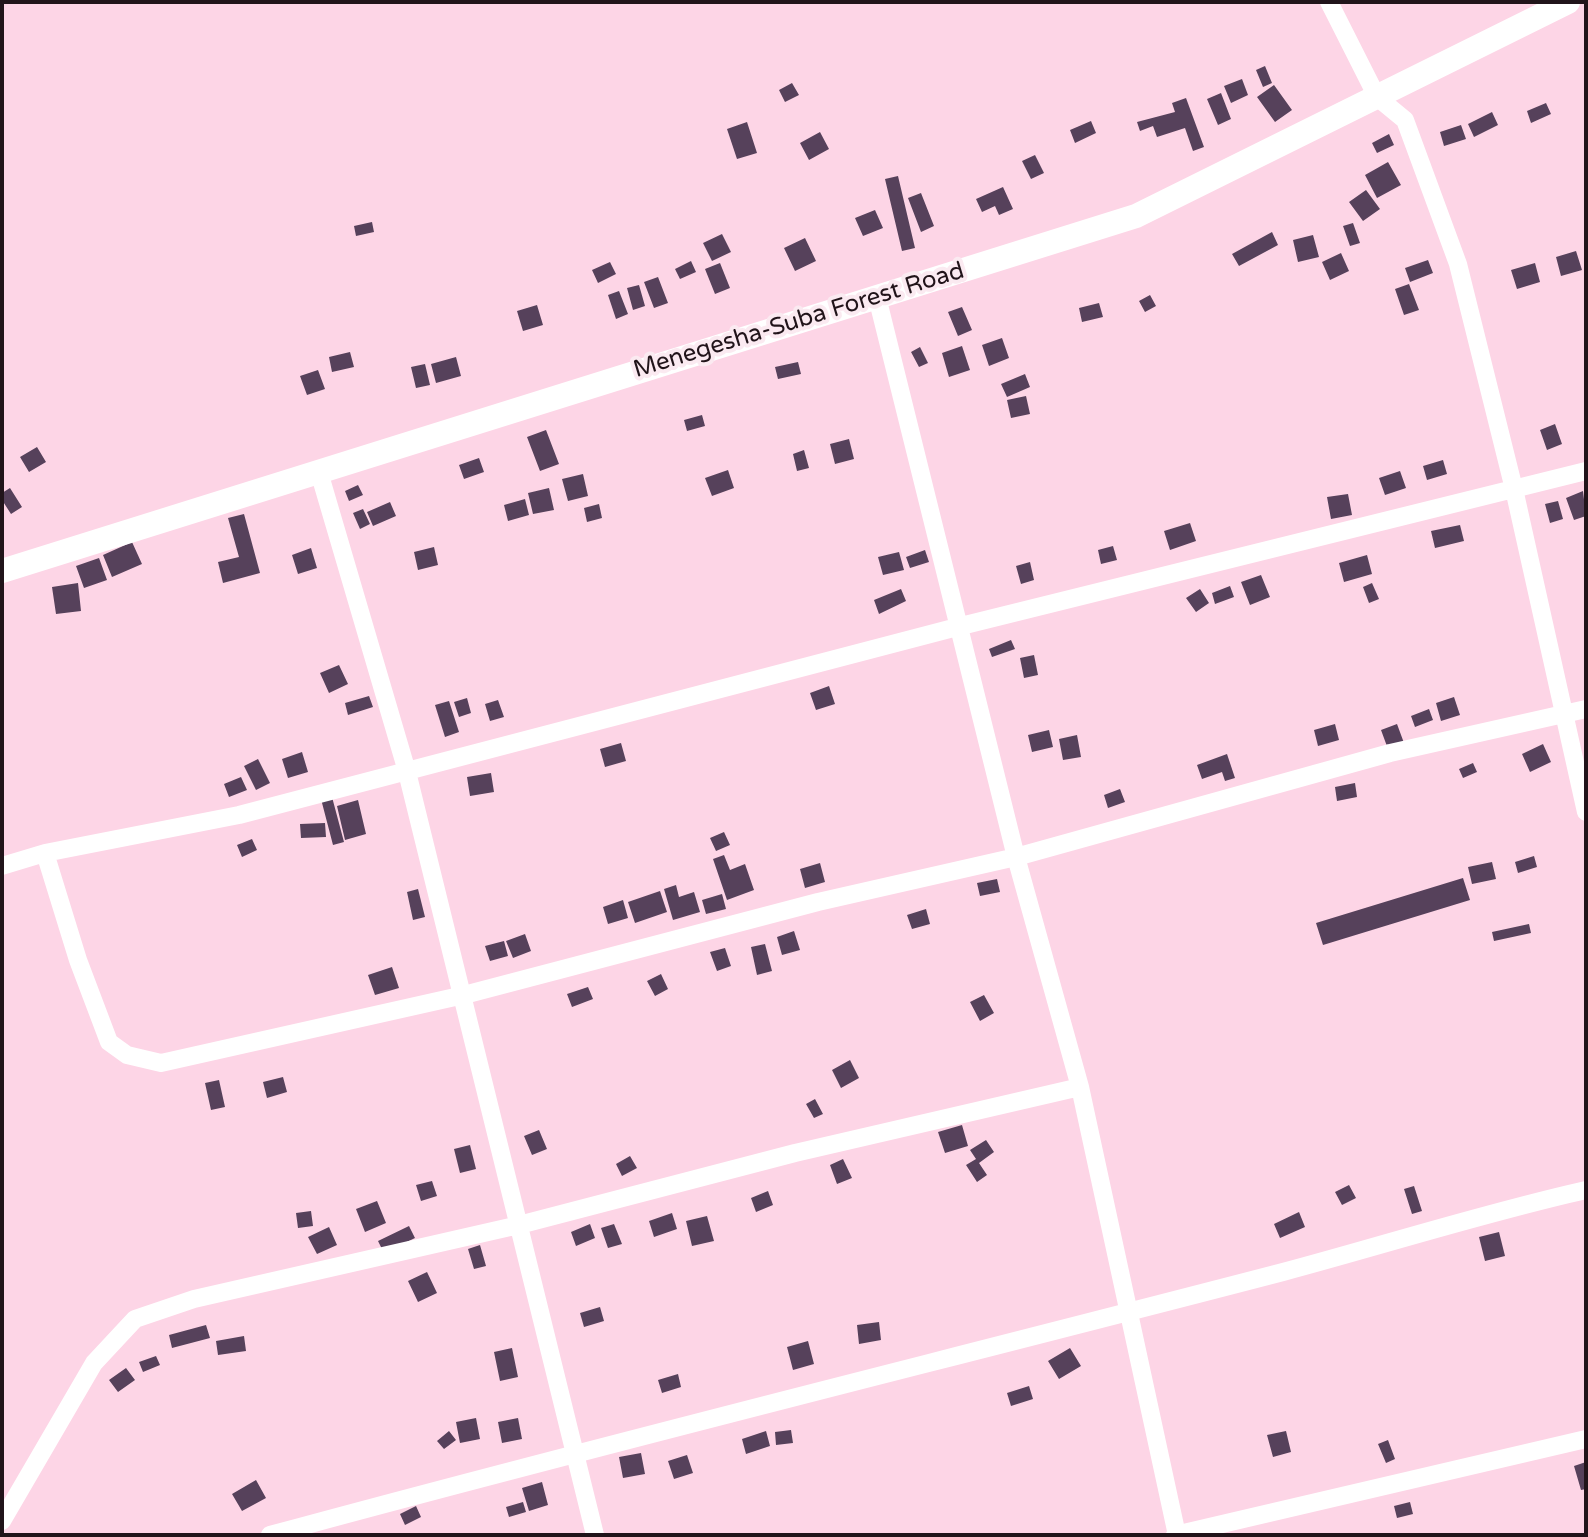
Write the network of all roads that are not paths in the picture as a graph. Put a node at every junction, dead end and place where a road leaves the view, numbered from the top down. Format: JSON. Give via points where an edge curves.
{"nodes":[{"id":1,"x":1329,"y":2,"type":"edge"},
{"id":2,"x":1568,"y":2,"type":"edge"},
{"id":3,"x":1377,"y":97,"type":"junction"},
{"id":4,"x":877,"y":297,"type":"junction"},
{"id":5,"x":1586,"y":471,"type":"edge"},
{"id":6,"x":319,"y":472,"type":"junction"},
{"id":7,"x":1514,"y":489,"type":"junction"},
{"id":8,"x":2,"y":571,"type":"edge"},
{"id":9,"x":961,"y":626,"type":"junction"},
{"id":10,"x":1586,"y":709,"type":"edge"},
{"id":11,"x":1564,"y":714,"type":"junction"},
{"id":12,"x":406,"y":768,"type":"junction"},
{"id":13,"x":1586,"y":812,"type":"edge"},
{"id":14,"x":45,"y":853,"type":"junction"},
{"id":15,"x":1016,"y":857,"type":"junction"},
{"id":16,"x":2,"y":866,"type":"edge"},
{"id":17,"x":464,"y":995,"type":"junction"},
{"id":18,"x":1080,"y":1087,"type":"junction"},
{"id":19,"x":1586,"y":1190,"type":"edge"},
{"id":20,"x":519,"y":1225,"type":"junction"},
{"id":21,"x":1130,"y":1309,"type":"junction"},
{"id":22,"x":1586,"y":1439,"type":"edge"},
{"id":23,"x":572,"y":1452,"type":"junction"},
{"id":24,"x":2,"y":1521,"type":"edge"},
{"id":25,"x":270,"y":1535,"type":"edge"},
{"id":26,"x":595,"y":1535,"type":"edge"},
{"id":27,"x":1176,"y":1535,"type":"edge"}],
"edges":[{"from":1,"to":3,"type":"street"},
{"from":2,"to":3,"type":"street","name":"Menegesha-Suba Forest Road"},
{"from":3,"to":4,"type":"street","name":"Menegesha-Suba Forest Road","via":[[1136,216]]},
{"from":3,"to":7,"type":"street","via":[[1405,120],[1458,264]]},
{"from":4,"to":6,"type":"street","name":"Menegesha-Suba Forest Road"},
{"from":4,"to":9,"type":"street"},
{"from":5,"to":7,"type":"street"},
{"from":6,"to":8,"type":"street","name":"Menegesha-Suba Forest Road"},
{"from":6,"to":12,"type":"street"},
{"from":7,"to":9,"type":"street"},
{"from":7,"to":11,"type":"street"},
{"from":9,"to":12,"type":"street"},
{"from":9,"to":15,"type":"street"},
{"from":10,"to":11,"type":"street"},
{"from":11,"to":13,"type":"street"},
{"from":11,"to":15,"type":"street","via":[[1390,753]]},
{"from":12,"to":14,"type":"street","via":[[239,815]]},
{"from":12,"to":17,"type":"street"},
{"from":14,"to":16,"type":"street"},
{"from":14,"to":17,"type":"street","via":[[109,1042],[127,1055],[161,1063]]},
{"from":15,"to":17,"type":"street","via":[[818,902]]},
{"from":15,"to":18,"type":"street"},
{"from":17,"to":20,"type":"street"},
{"from":18,"to":20,"type":"street"},
{"from":18,"to":21,"type":"street"},
{"from":19,"to":21,"type":"street"},
{"from":20,"to":23,"type":"street"},
{"from":20,"to":24,"type":"street","via":[[194,1299],[135,1319],[94,1363]]},
{"from":21,"to":23,"type":"street"},
{"from":21,"to":27,"type":"street"},
{"from":22,"to":27,"type":"street"},
{"from":23,"to":25,"type":"street"},
{"from":23,"to":26,"type":"street"}]}
